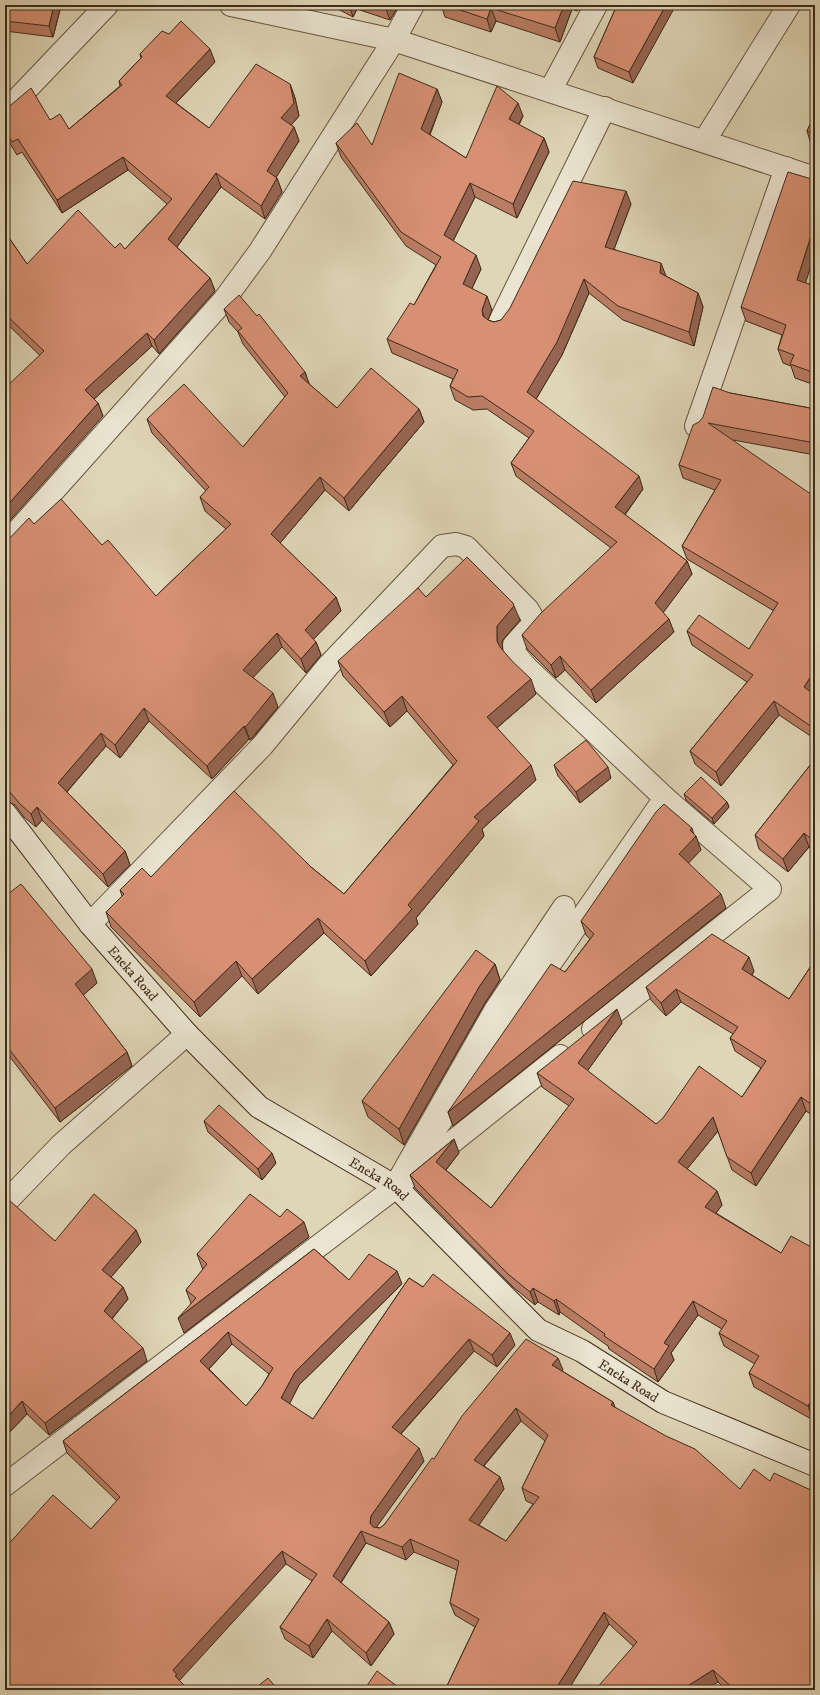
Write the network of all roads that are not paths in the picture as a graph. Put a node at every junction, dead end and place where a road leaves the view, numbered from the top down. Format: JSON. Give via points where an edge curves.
{"nodes":[{"id":1,"x":107,"y":5,"type":"edge"},
{"id":2,"x":231,"y":5,"type":"edge"},
{"id":3,"x":413,"y":5,"type":"edge"},
{"id":4,"x":596,"y":5,"type":"edge"},
{"id":5,"x":789,"y":5,"type":"edge"},
{"id":6,"x":394,"y":40,"type":"junction"},
{"id":7,"x":550,"y":90,"type":"junction"},
{"id":8,"x":605,"y":108,"type":"junction"},
{"id":9,"x":5,"y":112,"type":"edge"},
{"id":10,"x":705,"y":140,"type":"junction"},
{"id":11,"x":786,"y":168,"type":"junction"},
{"id":12,"x":815,"y":178,"type":"edge"},
{"id":13,"x":499,"y":323,"type":"edge"},
{"id":14,"x":696,"y":426,"type":"edge"},
{"id":15,"x":5,"y":545,"type":"edge"},
{"id":16,"x":665,"y":798,"type":"junction"},
{"id":17,"x":5,"y":813,"type":"edge"},
{"id":18,"x":90,"y":924,"type":"junction"},
{"id":19,"x":186,"y":1034,"type":"junction"},
{"id":20,"x":396,"y":1187,"type":"junction"},
{"id":21,"x":5,"y":1203,"type":"edge"},
{"id":22,"x":815,"y":1465,"type":"edge"},
{"id":23,"x":5,"y":1485,"type":"edge"}],
"edges":[{"from":1,"to":9,"type":"street"},
{"from":2,"to":6,"type":"street"},
{"from":3,"to":6,"type":"street"},
{"from":4,"to":7,"type":"street"},
{"from":5,"to":10,"type":"street"},
{"from":6,"to":7,"type":"street"},
{"from":6,"to":15,"type":"street","via":[[260,251],[224,300]]},
{"from":7,"to":8,"type":"street"},
{"from":8,"to":10,"type":"street"},
{"from":8,"to":13,"type":"street"},
{"from":10,"to":11,"type":"street"},
{"from":11,"to":12,"type":"street"},
{"from":11,"to":14,"type":"street"},
{"from":16,"to":18,"type":"street","via":[[515,654],[514,645],[535,622],[528,610],[466,547],[456,544],[442,546],[328,666],[262,746]]},
{"from":16,"to":20,"type":"street"},
{"from":16,"to":20,"type":"street","via":[[770,889]]},
{"from":17,"to":18,"type":"street","name":"Eneka Road"},
{"from":18,"to":19,"type":"street","name":"Eneka Road"},
{"from":19,"to":20,"type":"street","name":"Eneka Road","via":[[259,1107]]},
{"from":19,"to":21,"type":"street","via":[[61,1145]]},
{"from":20,"to":20,"type":"street","via":[[496,1009],[564,907],[412,1159]]},
{"from":20,"to":22,"type":"street","name":"Eneka Road","via":[[538,1330],[582,1351],[663,1402]]},
{"from":20,"to":23,"type":"street"}]}
